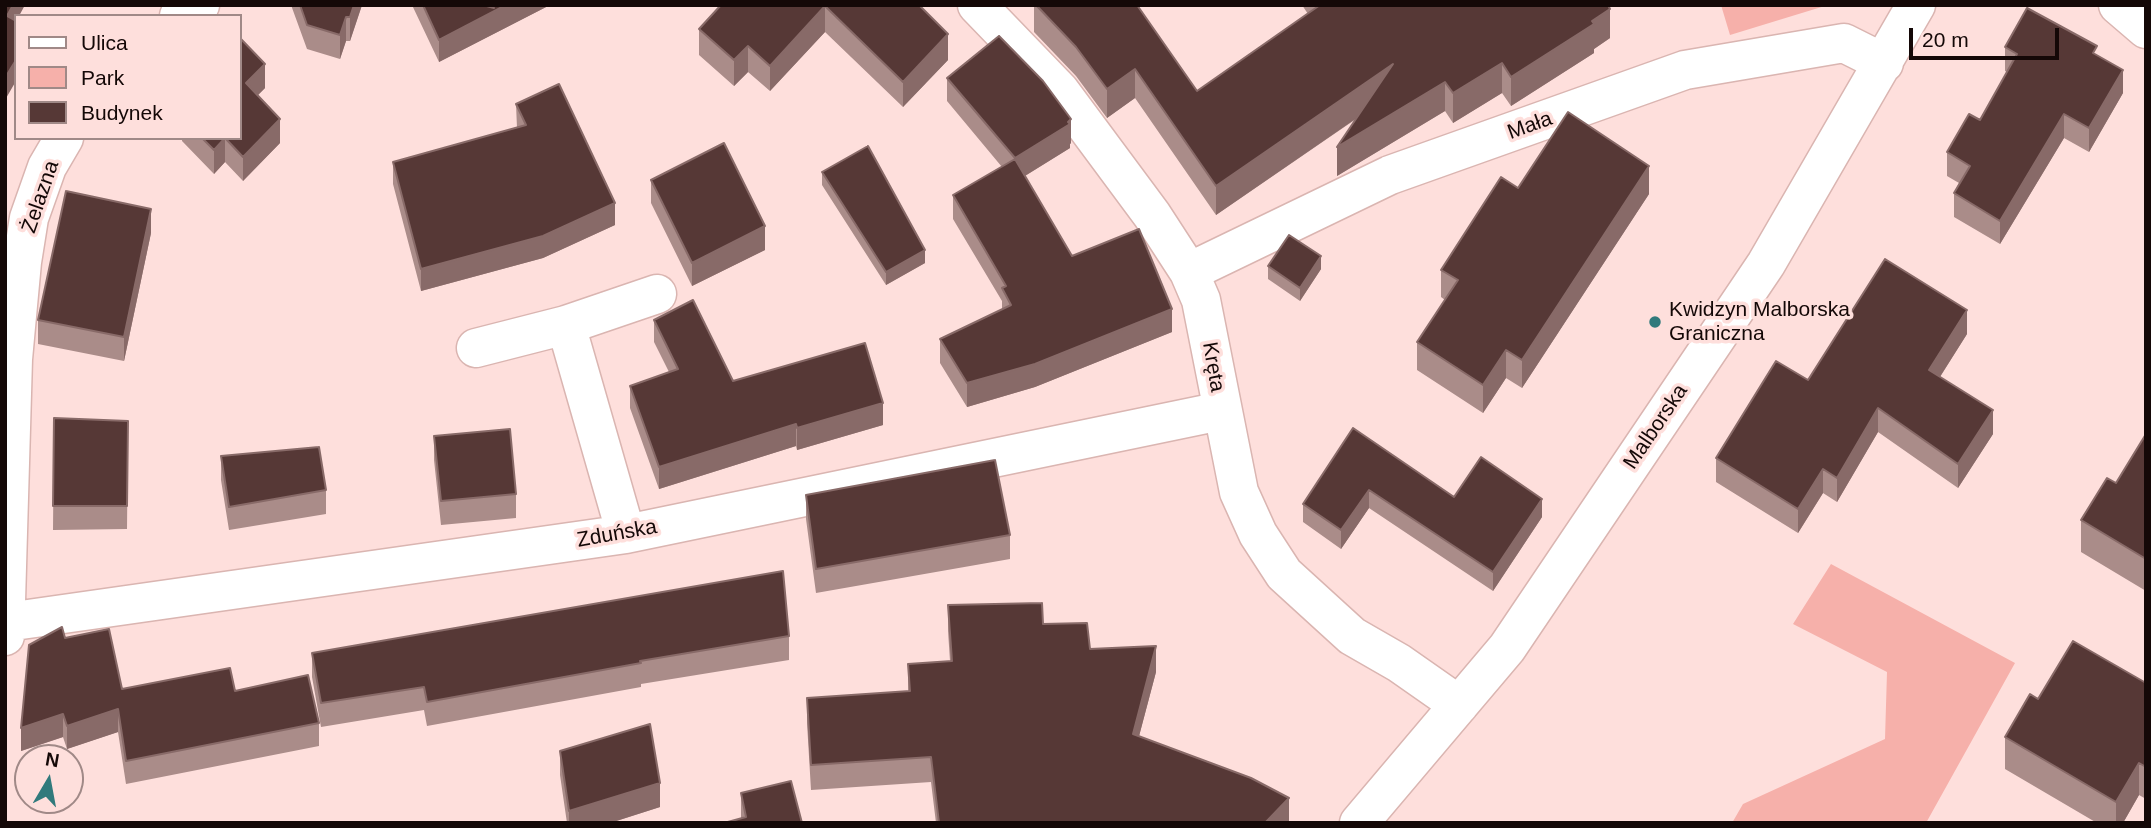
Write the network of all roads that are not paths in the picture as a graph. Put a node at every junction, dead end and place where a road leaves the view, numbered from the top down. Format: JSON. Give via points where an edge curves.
{"nodes":[{"id":1,"x":201,"y":5,"type":"edge"},
{"id":2,"x":976,"y":5,"type":"edge"},
{"id":3,"x":1916,"y":5,"type":"edge"},
{"id":4,"x":2118,"y":5,"type":"edge"},
{"id":5,"x":183,"y":14,"type":"edge"},
{"id":6,"x":2146,"y":29,"type":"edge"},
{"id":7,"x":1884,"y":63,"type":"junction"},
{"id":8,"x":63,"y":140,"type":"edge"},
{"id":9,"x":1189,"y":272,"type":"junction"},
{"id":10,"x":657,"y":293,"type":"dead end"},
{"id":11,"x":566,"y":325,"type":"junction"},
{"id":12,"x":476,"y":348,"type":"dead end"},
{"id":13,"x":1221,"y":411,"type":"junction"},
{"id":14,"x":626,"y":534,"type":"junction"},
{"id":15,"x":6,"y":629,"type":"edge"},
{"id":16,"x":1460,"y":705,"type":"junction"},
{"id":17,"x":1359,"y":823,"type":"edge"}],
"edges":[{"from":1,"to":5,"type":"street"},
{"from":2,"to":9,"type":"street","name":"Kręta","via":[[1060,91]]},
{"from":3,"to":7,"type":"street","name":"Malborska"},
{"from":4,"to":6,"type":"street"},
{"from":7,"to":9,"type":"street","name":"Mała","via":[[1844,43],[1685,70],[1390,175]]},
{"from":7,"to":16,"type":"street","name":"Malborska","via":[[1766,264],[1507,648]]},
{"from":8,"to":15,"type":"street","name":"Żelazna","via":[[47,167],[29,218],[22,262],[13,359]]},
{"from":9,"to":13,"type":"street","name":"Kręta","via":[[1201,300]]},
{"from":10,"to":11,"type":"street"},
{"from":11,"to":12,"type":"street"},
{"from":11,"to":14,"type":"street"},
{"from":13,"to":14,"type":"street","name":"Zduńska"},
{"from":13,"to":16,"type":"street","name":"Kręta","via":[[1239,492],[1258,534],[1284,574],[1352,636]]},
{"from":14,"to":15,"type":"street","name":"Zduńska"},
{"from":16,"to":17,"type":"street","name":"Malborska"}]}
